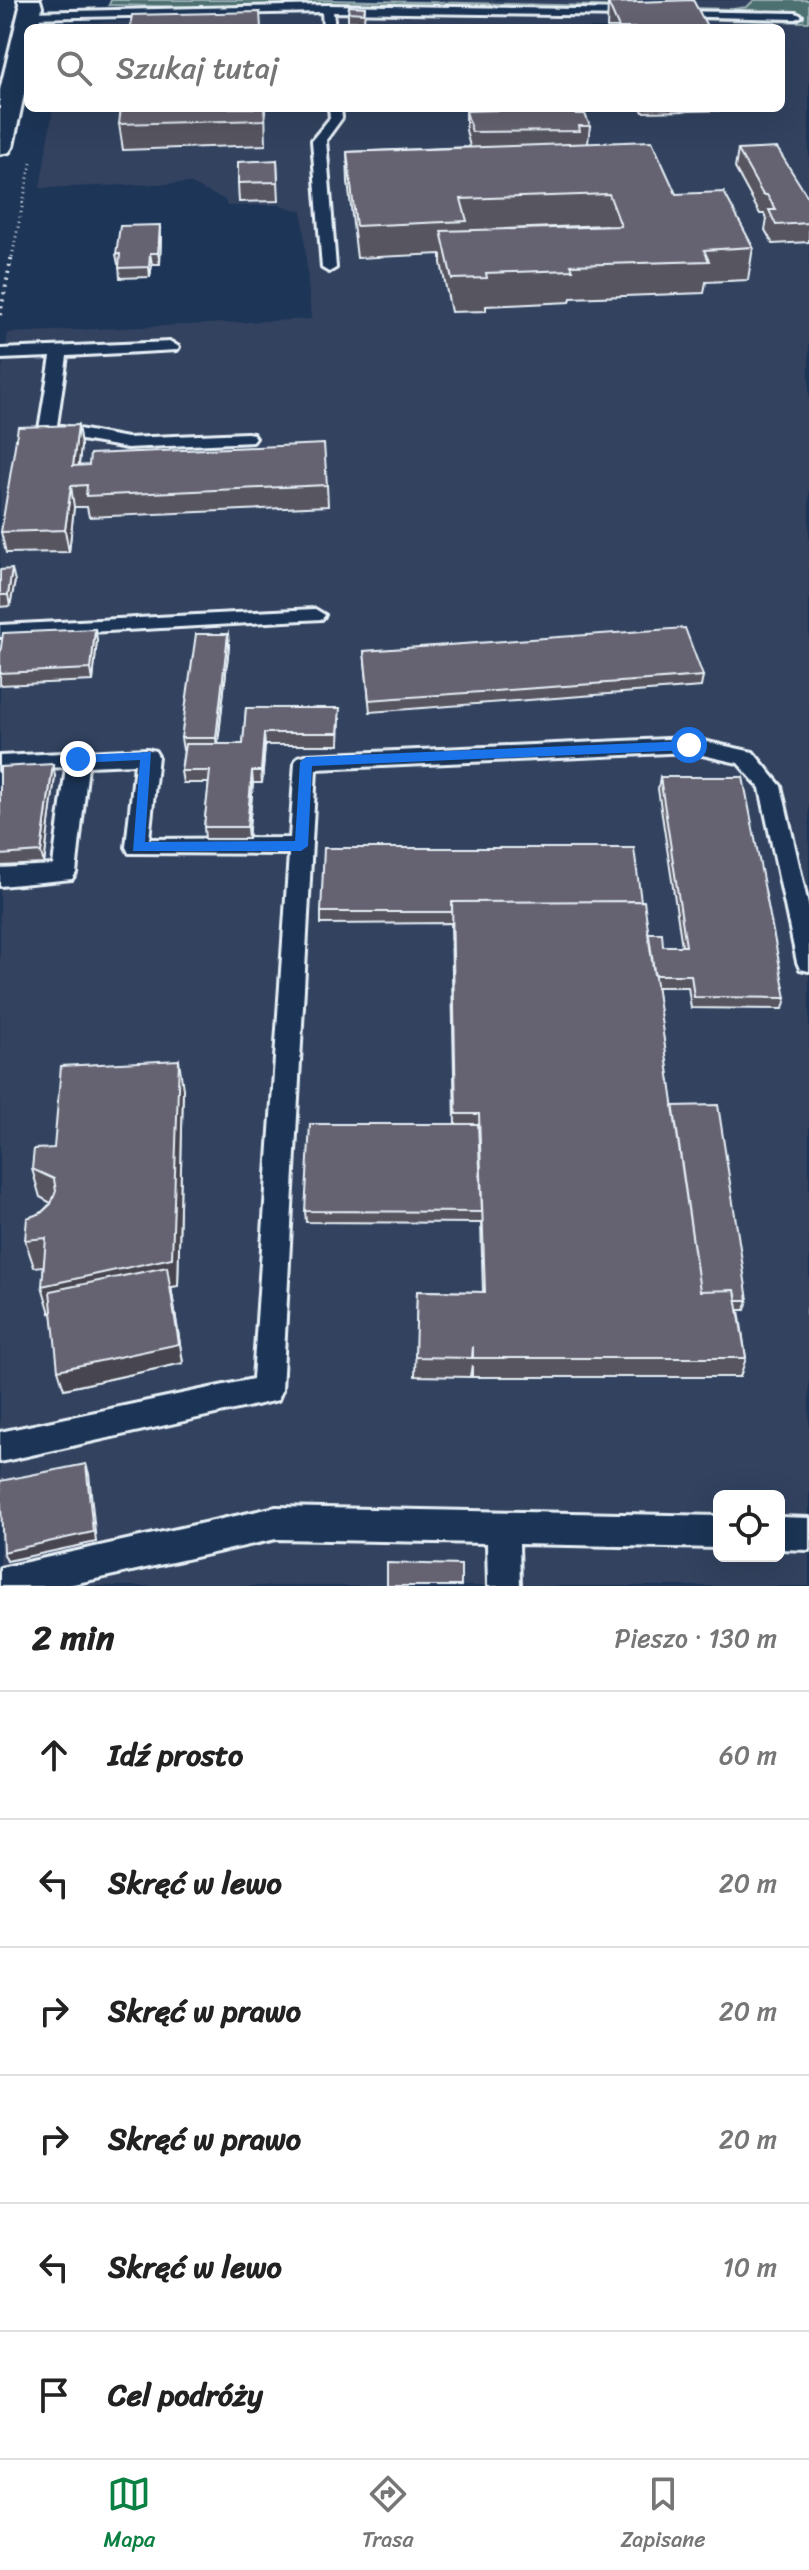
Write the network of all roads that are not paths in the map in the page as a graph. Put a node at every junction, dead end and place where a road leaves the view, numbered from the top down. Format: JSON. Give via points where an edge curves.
{"nodes":[{"id":1,"x":460,"y":0,"type":"edge"},
{"id":2,"x":741,"y":0,"type":"edge"},
{"id":3,"x":644,"y":4,"type":"edge"},
{"id":4,"x":660,"y":4,"type":"edge"},
{"id":5,"x":32,"y":6,"type":"edge"},
{"id":6,"x":327,"y":8,"type":"junction"},
{"id":7,"x":796,"y":16,"type":"dead end"},
{"id":8,"x":329,"y":24,"type":"edge"},
{"id":9,"x":24,"y":41,"type":"edge"},
{"id":10,"x":335,"y":112,"type":"edge"},
{"id":11,"x":0,"y":146,"type":"edge"},
{"id":12,"x":329,"y":268,"type":"dead end"},
{"id":13,"x":171,"y":347,"type":"dead end"},
{"id":14,"x":60,"y":352,"type":"junction"},
{"id":15,"x":0,"y":354,"type":"edge"},
{"id":16,"x":247,"y":438,"type":"dead end"},
{"id":17,"x":315,"y":615,"type":"dead end"},
{"id":18,"x":0,"y":631,"type":"edge"},
{"id":19,"x":78,"y":759,"type":"junction"},
{"id":20,"x":0,"y":763,"type":"edge"},
{"id":21,"x":301,"y":846,"type":"junction"},
{"id":22,"x":0,"y":877,"type":"edge"},
{"id":23,"x":809,"y":962,"type":"edge"},
{"id":24,"x":0,"y":1447,"type":"edge"},
{"id":25,"x":503,"y":1528,"type":"junction"},
{"id":26,"x":713,"y":1532,"type":"edge"},
{"id":27,"x":785,"y":1533,"type":"edge"},
{"id":28,"x":809,"y":1534,"type":"edge"},
{"id":29,"x":0,"y":1584,"type":"edge"},
{"id":30,"x":504,"y":1586,"type":"edge"}],
"edges":[{"from":1,"to":3,"type":"lane"},
{"from":2,"to":4,"type":"lane","via":[[726,6]]},
{"from":5,"to":6,"type":"lane"},
{"from":6,"to":7,"type":"lane"},
{"from":6,"to":8,"type":"lane"},
{"from":9,"to":11,"type":"main road"},
{"from":10,"to":12,"type":"lane","via":[[319,140]]},
{"from":13,"to":14,"type":"lane"},
{"from":14,"to":15,"type":"lane"},
{"from":14,"to":16,"type":"lane","via":[[48,429],[127,443]]},
{"from":17,"to":18,"type":"lane"},
{"from":19,"to":20,"type":"lane"},
{"from":19,"to":21,"type":"lane","via":[[147,756],[137,847]]},
{"from":19,"to":22,"type":"lane","via":[[64,873]]},
{"from":21,"to":23,"type":"lane","via":[[306,762],[689,745],[745,757],[770,786]]},
{"from":21,"to":24,"type":"lane","via":[[267,1390]]},
{"from":25,"to":26,"type":"lane"},
{"from":25,"to":29,"type":"lane","via":[[276,1523]]},
{"from":25,"to":30,"type":"lane"},
{"from":27,"to":28,"type":"lane"}]}
